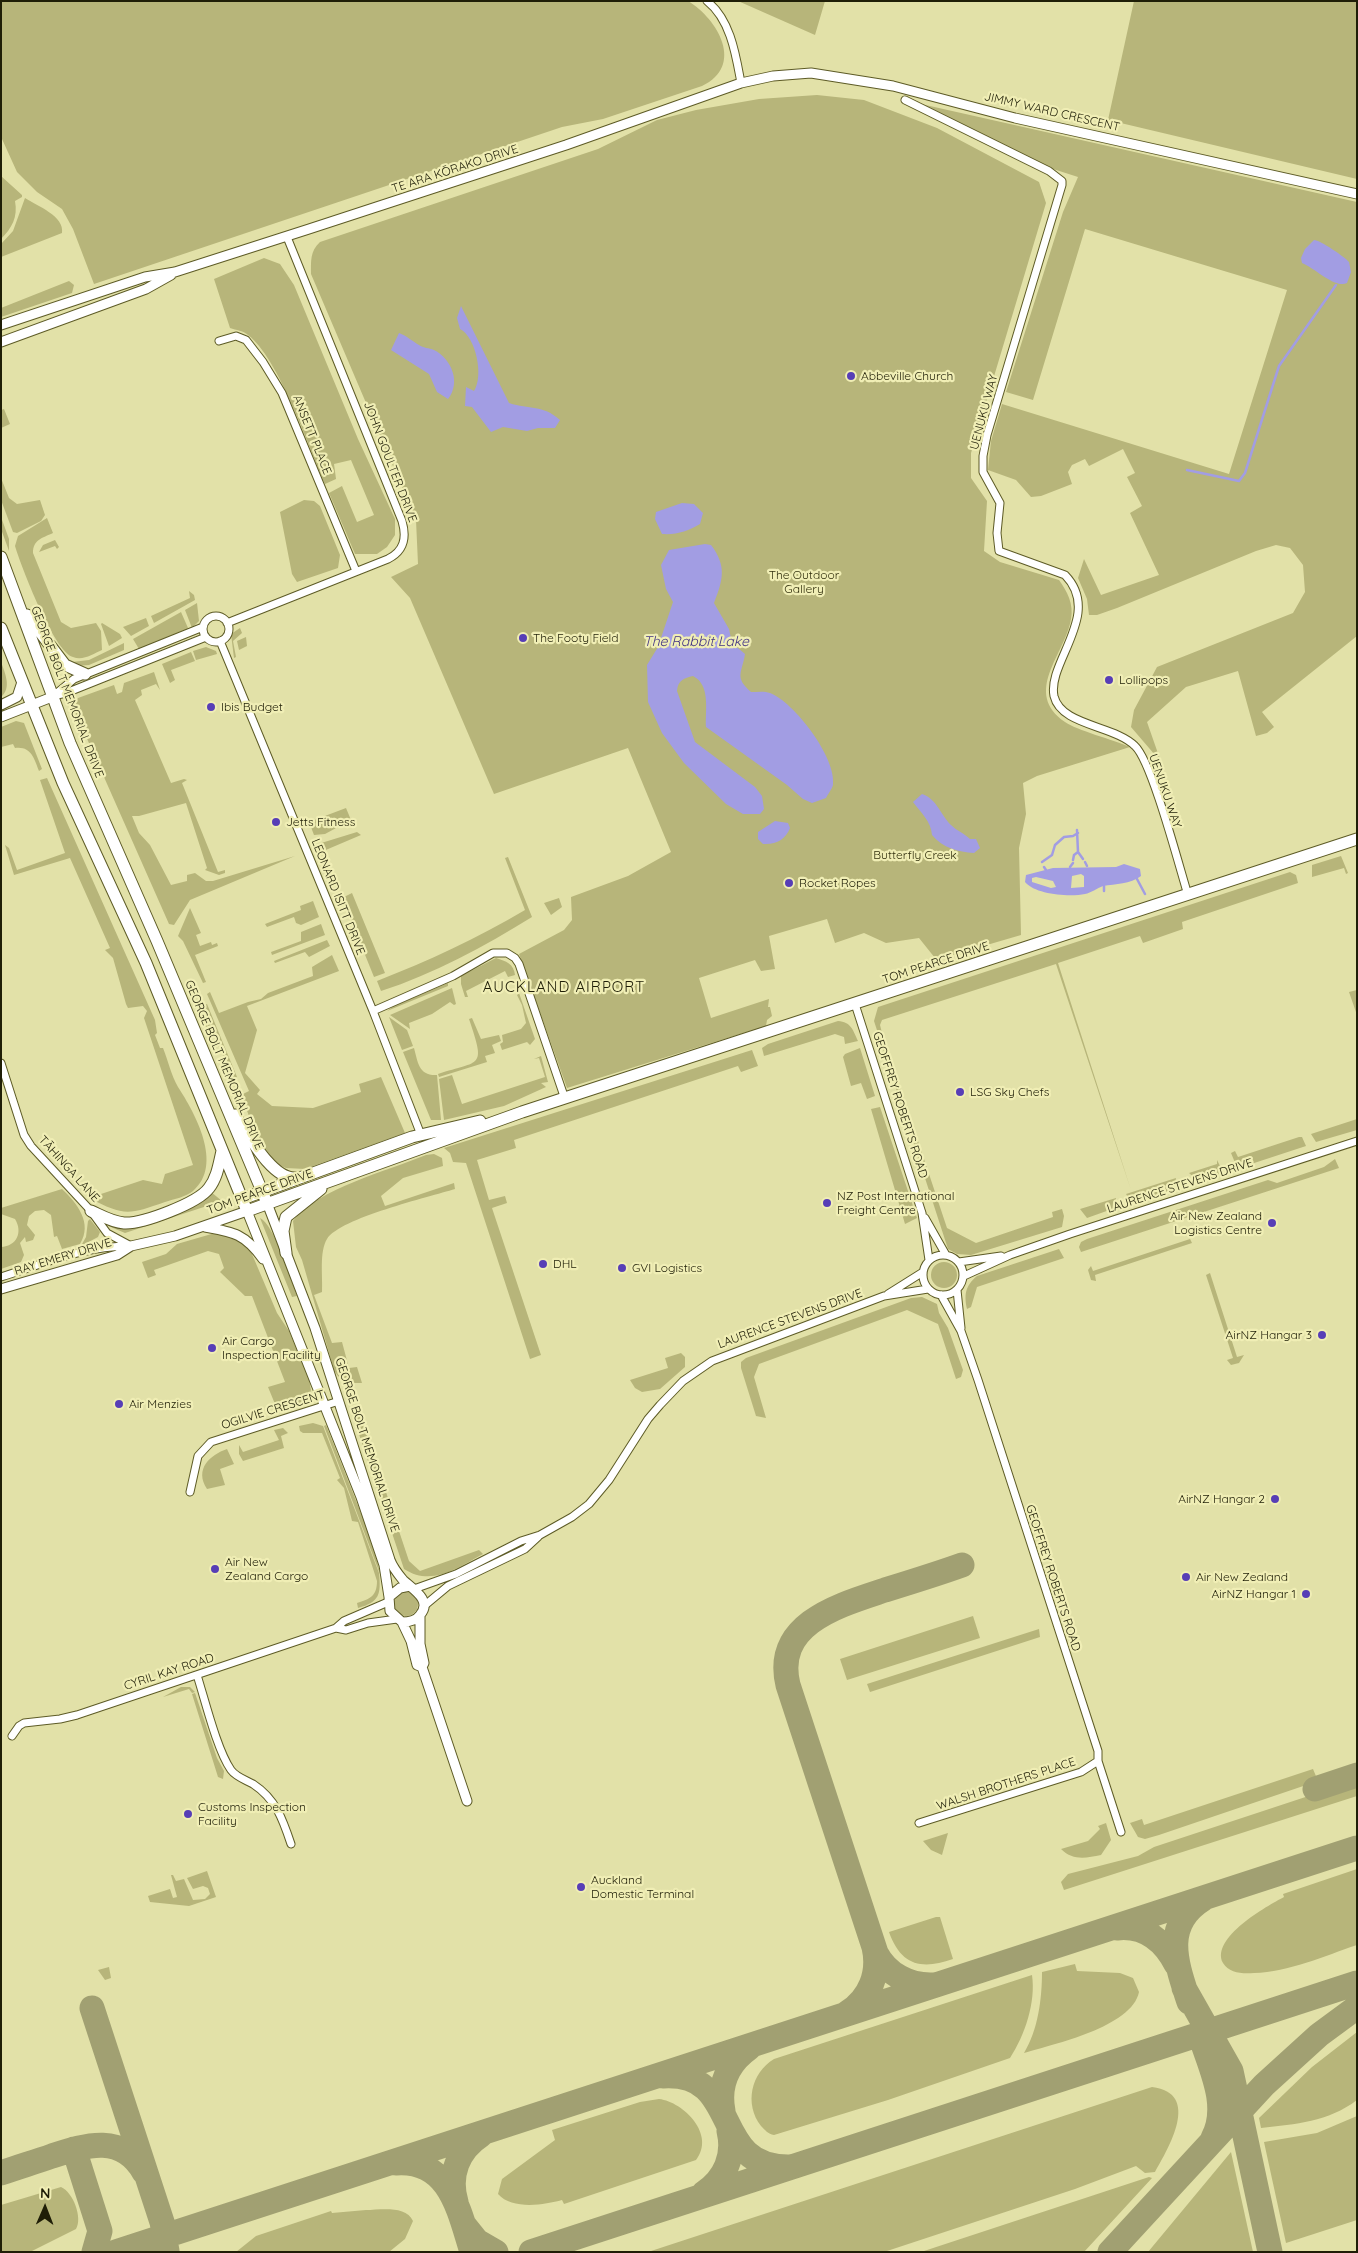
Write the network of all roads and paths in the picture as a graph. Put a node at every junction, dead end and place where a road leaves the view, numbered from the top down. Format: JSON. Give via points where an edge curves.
{"nodes":[{"id":1,"x":707,"y":1,"type":"edge"},
{"id":2,"x":741,"y":83,"type":"junction"},
{"id":3,"x":906,"y":100,"type":"dead end"},
{"id":4,"x":1357,"y":194,"type":"edge"},
{"id":5,"x":287,"y":237,"type":"junction"},
{"id":6,"x":176,"y":272,"type":"junction"},
{"id":7,"x":1,"y":325,"type":"edge"},
{"id":8,"x":219,"y":341,"type":"dead end"},
{"id":9,"x":1,"y":342,"type":"edge"},
{"id":10,"x":1,"y":557,"type":"edge"},
{"id":11,"x":356,"y":572,"type":"junction"},
{"id":12,"x":18,"y":603,"type":"junction"},
{"id":13,"x":227,"y":623,"type":"junction"},
{"id":14,"x":203,"y":627,"type":"junction"},
{"id":15,"x":1,"y":628,"type":"edge"},
{"id":16,"x":206,"y":637,"type":"junction"},
{"id":17,"x":220,"y":641,"type":"junction"},
{"id":18,"x":85,"y":674,"type":"junction"},
{"id":19,"x":23,"y":680,"type":"junction"},
{"id":20,"x":52,"y":696,"type":"junction"},
{"id":21,"x":1,"y":705,"type":"edge"},
{"id":22,"x":31,"y":705,"type":"junction"},
{"id":23,"x":1,"y":717,"type":"edge"},
{"id":24,"x":1357,"y":839,"type":"edge"},
{"id":25,"x":1188,"y":895,"type":"junction"},
{"id":26,"x":855,"y":1004,"type":"junction"},
{"id":27,"x":373,"y":1011,"type":"junction"},
{"id":28,"x":1,"y":1063,"type":"edge"},
{"id":29,"x":564,"y":1099,"type":"junction"},
{"id":30,"x":224,"y":1100,"type":"junction"},
{"id":31,"x":522,"y":1112,"type":"junction"},
{"id":32,"x":421,"y":1135,"type":"junction"},
{"id":33,"x":1357,"y":1140,"type":"edge"},
{"id":34,"x":222,"y":1152,"type":"junction"},
{"id":35,"x":298,"y":1178,"type":"junction"},
{"id":36,"x":335,"y":1180,"type":"junction"},
{"id":37,"x":261,"y":1191,"type":"junction"},
{"id":38,"x":242,"y":1199,"type":"junction"},
{"id":39,"x":266,"y":1203,"type":"junction"},
{"id":40,"x":92,"y":1211,"type":"junction"},
{"id":41,"x":247,"y":1211,"type":"junction"},
{"id":42,"x":922,"y":1214,"type":"junction"},
{"id":43,"x":201,"y":1227,"type":"junction"},
{"id":44,"x":131,"y":1246,"type":"junction"},
{"id":45,"x":286,"y":1253,"type":"junction"},
{"id":46,"x":1010,"y":1254,"type":"junction"},
{"id":47,"x":946,"y":1255,"type":"junction"},
{"id":48,"x":929,"y":1260,"type":"junction"},
{"id":49,"x":959,"y":1262,"type":"junction"},
{"id":50,"x":272,"y":1271,"type":"junction"},
{"id":51,"x":923,"y":1272,"type":"junction"},
{"id":52,"x":964,"y":1276,"type":"junction"},
{"id":53,"x":1,"y":1277,"type":"edge"},
{"id":54,"x":1,"y":1289,"type":"edge"},
{"id":55,"x":928,"y":1289,"type":"junction"},
{"id":56,"x":957,"y":1290,"type":"junction"},
{"id":57,"x":941,"y":1295,"type":"junction"},
{"id":58,"x":884,"y":1296,"type":"junction"},
{"id":59,"x":961,"y":1330,"type":"junction"},
{"id":60,"x":339,"y":1401,"type":"junction"},
{"id":61,"x":324,"y":1406,"type":"junction"},
{"id":62,"x":190,"y":1492,"type":"dead end"},
{"id":63,"x":540,"y":1535,"type":"junction"},
{"id":64,"x":412,"y":1588,"type":"junction"},
{"id":65,"x":388,"y":1599,"type":"junction"},
{"id":66,"x":424,"y":1606,"type":"junction"},
{"id":67,"x":420,"y":1616,"type":"junction"},
{"id":68,"x":399,"y":1620,"type":"junction"},
{"id":69,"x":336,"y":1628,"type":"junction"},
{"id":70,"x":422,"y":1667,"type":"junction"},
{"id":71,"x":197,"y":1675,"type":"junction"},
{"id":72,"x":12,"y":1736,"type":"dead end"},
{"id":73,"x":1098,"y":1761,"type":"junction"},
{"id":74,"x":467,"y":1801,"type":"dead end"},
{"id":75,"x":919,"y":1823,"type":"dead end"},
{"id":76,"x":1121,"y":1832,"type":"dead end"},
{"id":77,"x":292,"y":1844,"type":"dead end"}],
"edges":[{"from":1,"to":2,"type":"street","via":[[724,22]]},
{"from":2,"to":4,"type":"street","name":"JIMMY WARD CRESCENT","via":[[811,73],[859,79],[1015,118]]},
{"from":2,"to":5,"type":"street","name":"TE ARA KŌRAKO DRIVE","via":[[575,142]]},
{"from":3,"to":25,"type":"street","name":"UENUKU WAY","via":[[1062,181],[987,435],[983,472],[1000,503],[996,533],[998,551],[1065,575],[1076,592],[1076,625],[1055,682],[1054,694],[1058,705],[1066,714],[1122,736],[1137,747],[1149,774]]},
{"from":5,"to":6,"type":"street","name":"TE ARA KŌRAKO DRIVE"},
{"from":5,"to":11,"type":"street","name":"JOHN GOULTER DRIVE","via":[[405,532],[396,554]]},
{"from":6,"to":7,"type":"street","name":"TE ARA KŌRAKO DRIVE","via":[[146,276]]},
{"from":6,"to":9,"type":"street","name":"TE ARA KŌRAKO DRIVE","via":[[146,289]]},
{"from":8,"to":11,"type":"street","name":"ANSETT PLACE","via":[[236,336],[246,340],[282,393]]},
{"from":10,"to":12,"type":"main road","name":"GEORGE BOLT MEMORIAL DRIVE"},
{"from":11,"to":13,"type":"street","name":"JOHN GOULTER DRIVE"},
{"from":12,"to":18,"type":"main road","via":[[65,665]]},
{"from":12,"to":20,"type":"main road","name":"GEORGE BOLT MEMORIAL DRIVE"},
{"from":13,"to":14,"type":"street","via":[[215,616],[205,621]]},
{"from":13,"to":17,"type":"street","via":[[228,633]]},
{"from":14,"to":16,"type":"street"},
{"from":14,"to":18,"type":"street"},
{"from":15,"to":19,"type":"main road","name":"GEORGE BOLT MEMORIAL DRIVE"},
{"from":16,"to":17,"type":"street"},
{"from":16,"to":20,"type":"street"},
{"from":17,"to":27,"type":"street","name":"LEONARD ISITT DRIVE"},
{"from":18,"to":20,"type":"street"},
{"from":19,"to":21,"type":"street","via":[[17,697]]},
{"from":19,"to":22,"type":"main road","name":"GEORGE BOLT MEMORIAL DRIVE"},
{"from":20,"to":22,"type":"street"},
{"from":20,"to":30,"type":"main road","name":"GEORGE BOLT MEMORIAL DRIVE"},
{"from":22,"to":23,"type":"street"},
{"from":22,"to":34,"type":"main road","name":"GEORGE BOLT MEMORIAL DRIVE","via":[[63,783],[146,963]]},
{"from":24,"to":25,"type":"main road","name":"TOM PEARCE DRIVE"},
{"from":25,"to":26,"type":"main road","name":"TOM PEARCE DRIVE"},
{"from":26,"to":29,"type":"main road","name":"TOM PEARCE DRIVE"},
{"from":26,"to":42,"type":"street","name":"GEOFFREY ROBERTS ROAD"},
{"from":27,"to":29,"type":"street","via":[[453,976],[494,953],[507,953],[519,964]]},
{"from":27,"to":32,"type":"street","name":"LEONARD ISITT DRIVE"},
{"from":28,"to":40,"type":"street","name":"TĀHINGA LANE","via":[[24,1135]]},
{"from":29,"to":31,"type":"main road","name":"TOM PEARCE DRIVE"},
{"from":30,"to":35,"type":"main road","via":[[273,1169],[286,1178]]},
{"from":30,"to":37,"type":"main road","name":"GEORGE BOLT MEMORIAL DRIVE"},
{"from":31,"to":32,"type":"main road","name":"TOM PEARCE DRIVE"},
{"from":31,"to":36,"type":"main road","name":"TOM PEARCE DRIVE"},
{"from":32,"to":35,"type":"main road","name":"TOM PEARCE DRIVE"},
{"from":33,"to":46,"type":"street","name":"LAURENCE STEVENS DRIVE"},
{"from":34,"to":38,"type":"main road","name":"GEORGE BOLT MEMORIAL DRIVE"},
{"from":34,"to":40,"type":"main road","via":[[210,1186],[200,1198],[188,1205],[129,1223],[109,1220]]},
{"from":35,"to":37,"type":"main road","name":"TOM PEARCE DRIVE"},
{"from":36,"to":39,"type":"main road","name":"TOM PEARCE DRIVE"},
{"from":36,"to":45,"type":"main road","via":[[286,1217],[283,1231]]},
{"from":37,"to":38,"type":"main road","name":"TOM PEARCE DRIVE"},
{"from":37,"to":39,"type":"main road","name":"GEORGE BOLT MEMORIAL DRIVE"},
{"from":38,"to":41,"type":"main road","name":"GEORGE BOLT MEMORIAL DRIVE"},
{"from":39,"to":41,"type":"main road","name":"TOM PEARCE DRIVE"},
{"from":39,"to":45,"type":"street","name":"GEORGE BOLT MEMORIAL DRIVE"},
{"from":40,"to":44,"type":"street","name":"TĀHINGA LANE","via":[[107,1233]]},
{"from":41,"to":43,"type":"street","name":"TOM PEARCE DRIVE"},
{"from":41,"to":50,"type":"street","name":"GEORGE BOLT MEMORIAL DRIVE"},
{"from":42,"to":47,"type":"street","name":"GEOFFREY ROBERTS ROAD"},
{"from":42,"to":48,"type":"street","name":"GEOFFREY ROBERTS ROAD"},
{"from":43,"to":44,"type":"street","name":"TOM PEARCE DRIVE"},
{"from":43,"to":50,"type":"street","via":[[244,1237]]},
{"from":44,"to":53,"type":"street","name":"TOM PEARCE DRIVE","via":[[85,1250]]},
{"from":44,"to":54,"type":"street","name":"RAY EMERY DRIVE","via":[[117,1255]]},
{"from":45,"to":60,"type":"street","name":"GEORGE BOLT MEMORIAL DRIVE"},
{"from":46,"to":49,"type":"street","name":"LAURENCE STEVENS DRIVE"},
{"from":46,"to":52,"type":"street","name":"LAURENCE STEVENS DRIVE"},
{"from":47,"to":48,"type":"street"},
{"from":47,"to":49,"type":"street"},
{"from":48,"to":51,"type":"street"},
{"from":49,"to":52,"type":"street"},
{"from":50,"to":61,"type":"street","name":"GEORGE BOLT MEMORIAL DRIVE"},
{"from":51,"to":55,"type":"street"},
{"from":51,"to":58,"type":"street","name":"LAURENCE STEVENS DRIVE"},
{"from":52,"to":56,"type":"street"},
{"from":55,"to":57,"type":"street"},
{"from":55,"to":58,"type":"street","name":"LAURENCE STEVENS DRIVE"},
{"from":56,"to":57,"type":"street"},
{"from":56,"to":59,"type":"street","name":"GEOFFREY ROBERTS ROAD"},
{"from":57,"to":59,"type":"street","name":"GEOFFREY ROBERTS ROAD"},
{"from":58,"to":63,"type":"street","name":"LAURENCE STEVENS DRIVE","via":[[712,1360],[683,1381],[654,1412],[589,1504]]},
{"from":59,"to":73,"type":"street","name":"GEOFFREY ROBERTS ROAD","via":[[1098,1751]]},
{"from":60,"to":61,"type":"street","name":"OGILVIE CRESCENT"},
{"from":60,"to":64,"type":"street","name":"GEORGE BOLT MEMORIAL DRIVE","via":[[393,1568]]},
{"from":61,"to":62,"type":"street","name":"OGILVIE CRESCENT","via":[[211,1442],[198,1456]]},
{"from":61,"to":65,"type":"street","name":"GEORGE BOLT MEMORIAL DRIVE","via":[[384,1564]]},
{"from":63,"to":64,"type":"street","name":"LAURENCE STEVENS DRIVE","via":[[520,1541],[450,1577]]},
{"from":63,"to":66,"type":"street","name":"LAURENCE STEVENS DRIVE","via":[[525,1549],[448,1586]]},
{"from":64,"to":65,"type":"street","via":[[400,1588]]},
{"from":64,"to":66,"type":"street","via":[[421,1596]]},
{"from":65,"to":68,"type":"street","via":[[390,1612]]},
{"from":65,"to":69,"type":"street","name":"CYRIL KAY ROAD"},
{"from":66,"to":67,"type":"street"},
{"from":67,"to":68,"type":"street","via":[[411,1621]]},
{"from":67,"to":70,"type":"street"},
{"from":68,"to":69,"type":"street","name":"CYRIL KAY ROAD","via":[[368,1623],[346,1630]]},
{"from":68,"to":70,"type":"street","via":[[411,1642],[417,1665]]},
{"from":69,"to":71,"type":"street","name":"CYRIL KAY ROAD"},
{"from":70,"to":74,"type":"street"},
{"from":71,"to":72,"type":"street","name":"CYRIL KAY ROAD","via":[[60,1719],[24,1723]]},
{"from":71,"to":77,"type":"street","via":[[231,1771],[265,1792],[276,1805]]},
{"from":73,"to":75,"type":"street","name":"WALSH BROTHERS PLACE","via":[[1081,1772]]},
{"from":73,"to":76,"type":"street","name":"GEOFFREY ROBERTS ROAD"}]}
